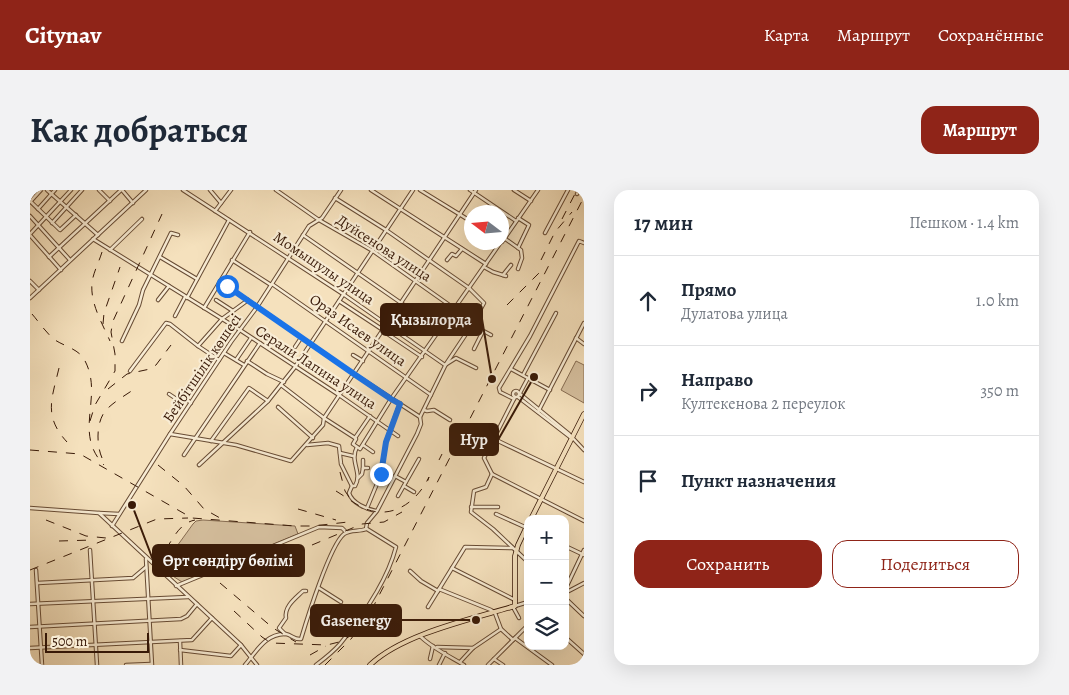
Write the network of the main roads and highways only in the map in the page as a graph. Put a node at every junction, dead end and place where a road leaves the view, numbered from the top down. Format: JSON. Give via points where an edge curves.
{"nodes":[{"id":1,"x":584,"y":414,"type":"edge"},
{"id":2,"x":533,"y":515,"type":"edge"},
{"id":3,"x":524,"y":532,"type":"edge"},
{"id":4,"x":370,"y":665,"type":"edge"}],
"edges":[{"from":1,"to":2,"type":"main road"},
{"from":3,"to":4,"type":"main road","via":[[515,549],[514,606],[420,636],[382,654]]}]}
